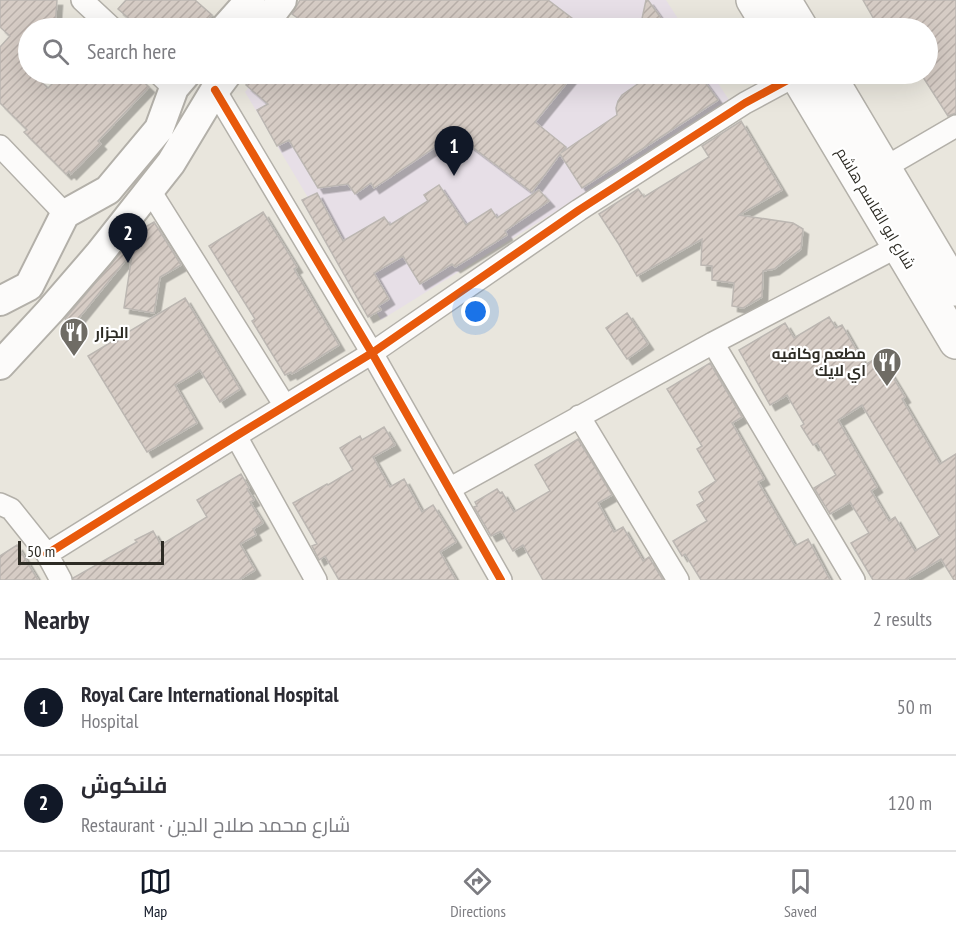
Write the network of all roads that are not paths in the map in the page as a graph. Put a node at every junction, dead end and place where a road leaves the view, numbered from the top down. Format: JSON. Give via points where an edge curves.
{"nodes":[{"id":1,"x":82,"y":0,"type":"edge"},
{"id":2,"x":250,"y":0,"type":"edge"},
{"id":3,"x":282,"y":0,"type":"edge"},
{"id":4,"x":753,"y":0,"type":"edge"},
{"id":5,"x":784,"y":0,"type":"edge"},
{"id":6,"x":101,"y":18,"type":"edge"},
{"id":7,"x":234,"y":18,"type":"edge"},
{"id":8,"x":268,"y":18,"type":"edge"},
{"id":9,"x":764,"y":18,"type":"edge"},
{"id":10,"x":795,"y":18,"type":"edge"},
{"id":11,"x":171,"y":84,"type":"edge"},
{"id":12,"x":220,"y":84,"type":"edge"},
{"id":13,"x":222,"y":84,"type":"edge"},
{"id":14,"x":786,"y":84,"type":"edge"},
{"id":15,"x":812,"y":84,"type":"edge"},
{"id":16,"x":815,"y":84,"type":"edge"},
{"id":17,"x":956,"y":126,"type":"edge"},
{"id":18,"x":0,"y":146,"type":"edge"},
{"id":19,"x":884,"y":168,"type":"junction"},
{"id":20,"x":149,"y":189,"type":"junction"},
{"id":21,"x":65,"y":214,"type":"junction"},
{"id":22,"x":899,"y":246,"type":"junction"},
{"id":23,"x":956,"y":289,"type":"edge"},
{"id":24,"x":0,"y":301,"type":"edge"},
{"id":25,"x":956,"y":342,"type":"edge"},
{"id":26,"x":713,"y":343,"type":"junction"},
{"id":27,"x":372,"y":354,"type":"junction"},
{"id":28,"x":0,"y":364,"type":"edge"},
{"id":29,"x":285,"y":406,"type":"junction"},
{"id":30,"x":579,"y":416,"type":"junction"},
{"id":31,"x":236,"y":436,"type":"junction"},
{"id":32,"x":449,"y":489,"type":"junction"},
{"id":33,"x":0,"y":504,"type":"edge"},
{"id":34,"x":47,"y":554,"type":"junction"},
{"id":35,"x":61,"y":580,"type":"edge"},
{"id":36,"x":316,"y":580,"type":"edge"},
{"id":37,"x":501,"y":580,"type":"edge"},
{"id":38,"x":678,"y":580,"type":"edge"},
{"id":39,"x":854,"y":580,"type":"edge"}],
"edges":[{"from":1,"to":6,"type":"street"},
{"from":2,"to":7,"type":"main road"},
{"from":3,"to":8,"type":"main road"},
{"from":4,"to":9,"type":"main road"},
{"from":5,"to":10,"type":"main road"},
{"from":11,"to":21,"type":"main road","via":[[159,129],[108,190]]},
{"from":12,"to":20,"type":"main road","via":[[171,163]]},
{"from":13,"to":27,"type":"street"},
{"from":14,"to":27,"type":"street","via":[[745,103],[579,210]]},
{"from":15,"to":22,"type":"main road","name":"شارع ابو القاسم هاشم"},
{"from":16,"to":19,"type":"main road","name":"شارع ابو القاسم هاشم"},
{"from":17,"to":19,"type":"street"},
{"from":18,"to":21,"type":"street"},
{"from":19,"to":23,"type":"main road","name":"شارع ابو القاسم هاشم"},
{"from":20,"to":28,"type":"main road","via":[[100,253]]},
{"from":20,"to":29,"type":"street"},
{"from":21,"to":24,"type":"main road","via":[[29,286]]},
{"from":22,"to":25,"type":"main road","name":"شارع ابو القاسم هاشم"},
{"from":22,"to":26,"type":"street"},
{"from":26,"to":30,"type":"street"},
{"from":26,"to":39,"type":"street"},
{"from":27,"to":29,"type":"street"},
{"from":27,"to":32,"type":"street"},
{"from":29,"to":31,"type":"street"},
{"from":30,"to":32,"type":"street"},
{"from":30,"to":38,"type":"street"},
{"from":31,"to":34,"type":"street"},
{"from":31,"to":36,"type":"street"},
{"from":32,"to":37,"type":"street"},
{"from":33,"to":34,"type":"street","via":[[11,509]]},
{"from":34,"to":35,"type":"street"}]}
